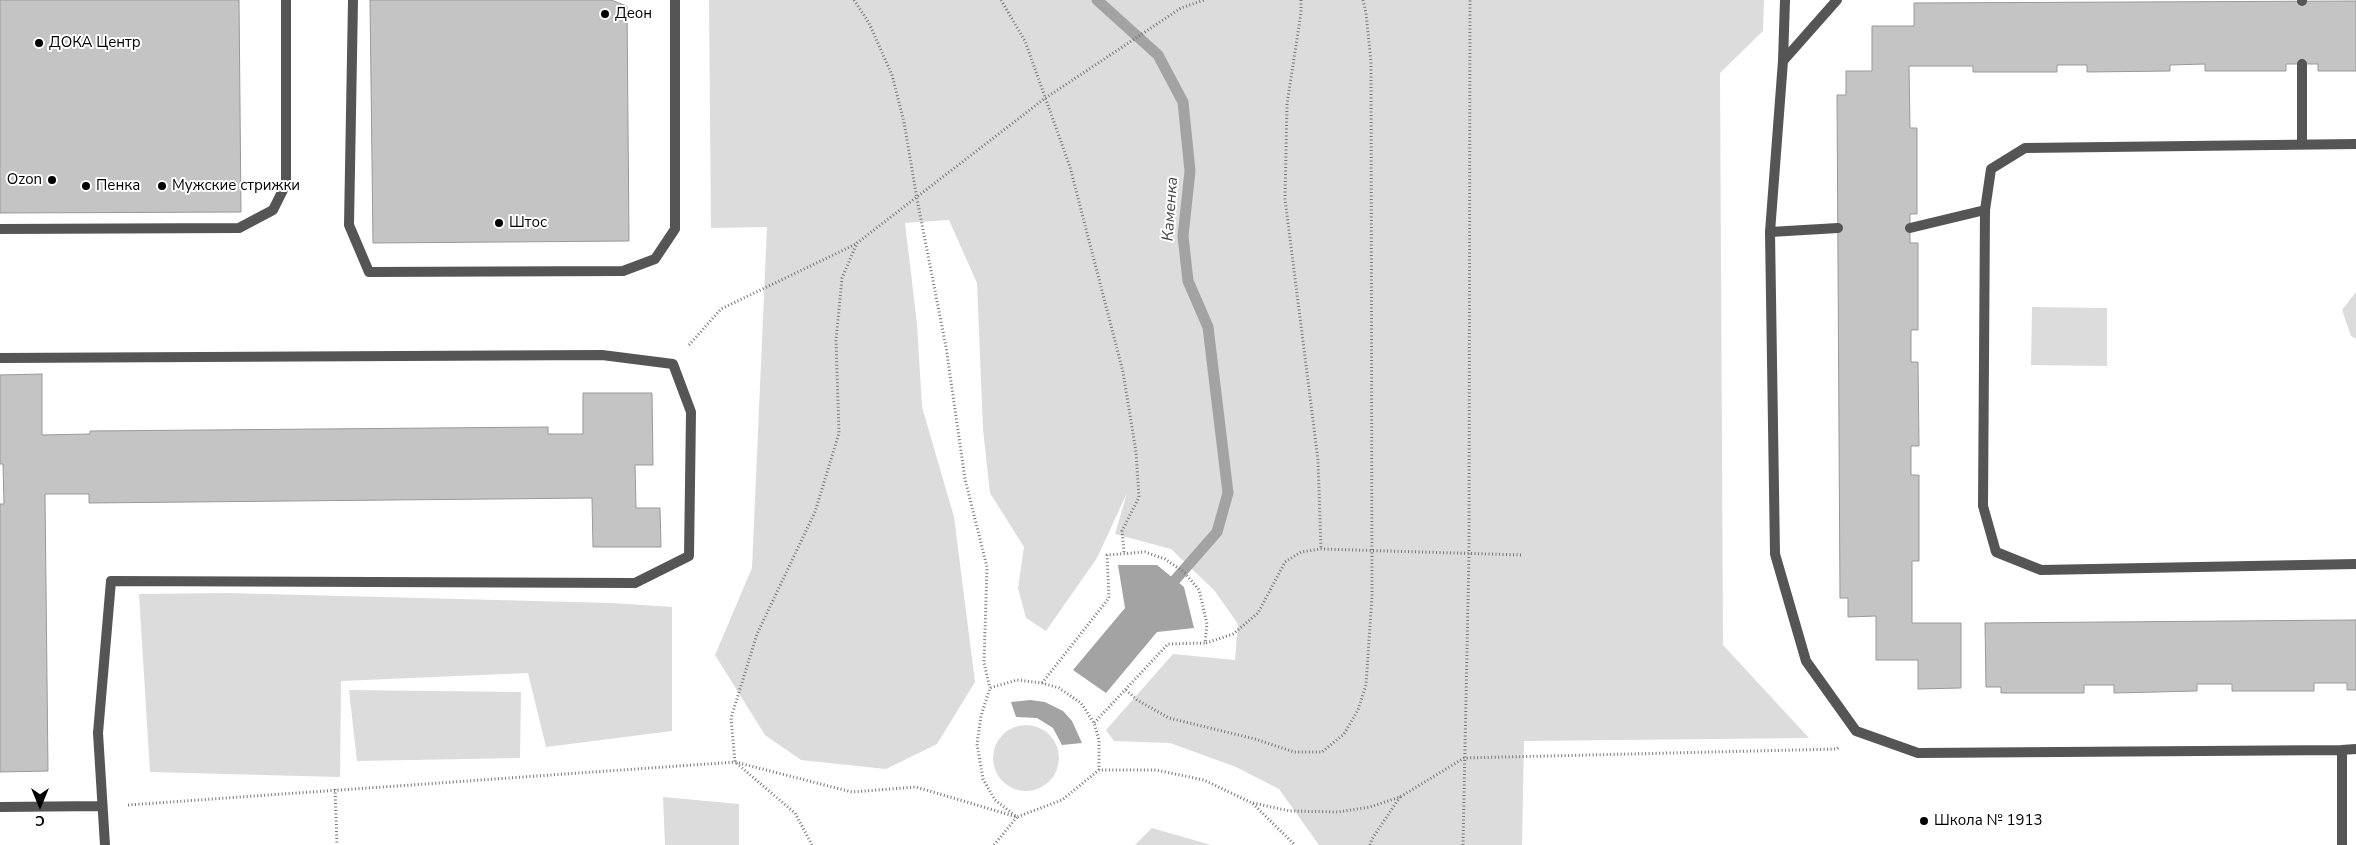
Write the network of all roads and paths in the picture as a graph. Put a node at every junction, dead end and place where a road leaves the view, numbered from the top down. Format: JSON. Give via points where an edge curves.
{"nodes":[{"id":1,"x":286,"y":0,"type":"edge"},
{"id":2,"x":353,"y":0,"type":"edge"},
{"id":3,"x":675,"y":0,"type":"edge"},
{"id":4,"x":854,"y":0,"type":"edge"},
{"id":5,"x":1001,"y":0,"type":"edge"},
{"id":6,"x":1204,"y":0,"type":"edge"},
{"id":7,"x":1301,"y":0,"type":"edge"},
{"id":8,"x":1363,"y":0,"type":"edge"},
{"id":9,"x":1470,"y":0,"type":"edge"},
{"id":10,"x":1785,"y":0,"type":"edge"},
{"id":11,"x":1837,"y":0,"type":"edge"},
{"id":12,"x":1783,"y":61,"type":"junction"},
{"id":13,"x":2302,"y":64,"type":"dead end"},
{"id":14,"x":1044,"y":98,"type":"junction"},
{"id":15,"x":2302,"y":144,"type":"junction"},
{"id":16,"x":2356,"y":144,"type":"edge"},
{"id":17,"x":916,"y":199,"type":"junction"},
{"id":18,"x":1985,"y":210,"type":"junction"},
{"id":19,"x":1838,"y":228,"type":"dead end"},
{"id":20,"x":1910,"y":228,"type":"dead end"},
{"id":21,"x":0,"y":229,"type":"edge"},
{"id":22,"x":1770,"y":232,"type":"junction"},
{"id":23,"x":857,"y":243,"type":"junction"},
{"id":24,"x":0,"y":358,"type":"edge"},
{"id":25,"x":672,"y":364,"type":"junction"},
{"id":26,"x":1320,"y":549,"type":"junction"},
{"id":27,"x":1124,"y":552,"type":"junction"},
{"id":28,"x":1371,"y":552,"type":"junction"},
{"id":29,"x":1469,"y":554,"type":"junction"},
{"id":30,"x":1522,"y":555,"type":"dead end"},
{"id":31,"x":2356,"y":564,"type":"edge"},
{"id":32,"x":1205,"y":643,"type":"junction"},
{"id":33,"x":1042,"y":683,"type":"junction"},
{"id":34,"x":990,"y":688,"type":"junction"},
{"id":35,"x":1126,"y":690,"type":"junction"},
{"id":36,"x":1094,"y":723,"type":"junction"},
{"id":37,"x":1856,"y":731,"type":"junction"},
{"id":38,"x":2356,"y":749,"type":"edge"},
{"id":39,"x":2342,"y":750,"type":"junction"},
{"id":40,"x":1464,"y":758,"type":"junction"},
{"id":41,"x":735,"y":762,"type":"junction"},
{"id":42,"x":1098,"y":770,"type":"junction"},
{"id":43,"x":336,"y":789,"type":"junction"},
{"id":44,"x":1400,"y":796,"type":"junction"},
{"id":45,"x":1252,"y":803,"type":"junction"},
{"id":46,"x":102,"y":806,"type":"junction"},
{"id":47,"x":0,"y":807,"type":"edge"},
{"id":48,"x":1017,"y":817,"type":"junction"},
{"id":49,"x":105,"y":845,"type":"edge"},
{"id":50,"x":337,"y":845,"type":"edge"},
{"id":51,"x":812,"y":845,"type":"edge"},
{"id":52,"x":994,"y":845,"type":"edge"},
{"id":53,"x":1295,"y":845,"type":"edge"},
{"id":54,"x":1370,"y":845,"type":"edge"},
{"id":55,"x":1463,"y":845,"type":"edge"},
{"id":56,"x":2342,"y":845,"type":"edge"}],
"edges":[{"from":1,"to":21,"type":"lane","via":[[286,184],[273,210],[239,228]]},
{"from":2,"to":3,"type":"lane","via":[[349,225],[369,272],[623,271],[656,260],[675,229]]},
{"from":4,"to":17,"type":"path","via":[[869,23],[892,75],[904,122]]},
{"from":5,"to":14,"type":"path","via":[[1025,41]]},
{"from":6,"to":14,"type":"path","via":[[1181,8]]},
{"from":7,"to":26,"type":"path","via":[[1287,104],[1285,199],[1318,460]]},
{"from":8,"to":28,"type":"path","via":[[1371,62]]},
{"from":9,"to":29,"type":"path"},
{"from":10,"to":12,"type":"lane"},
{"from":11,"to":12,"type":"lane"},
{"from":12,"to":22,"type":"lane"},
{"from":13,"to":15,"type":"lane"},
{"from":14,"to":17,"type":"path"},
{"from":14,"to":27,"type":"path","via":[[1070,167],[1123,372],[1136,452],[1139,497],[1122,530]]},
{"from":15,"to":16,"type":"lane"},
{"from":15,"to":18,"type":"lane","via":[[2025,148],[1991,169]]},
{"from":17,"to":23,"type":"path"},
{"from":17,"to":34,"type":"path","via":[[946,347],[965,479],[987,566],[984,663]]},
{"from":18,"to":20,"type":"lane"},
{"from":18,"to":31,"type":"lane","via":[[1983,506],[1996,552],[2041,570]]},
{"from":19,"to":22,"type":"lane"},
{"from":22,"to":37,"type":"lane","via":[[1775,554],[1806,661]]},
{"from":23,"to":25,"type":"path","via":[[721,309]]},
{"from":23,"to":41,"type":"path","via":[[842,278],[836,340],[839,433],[815,512],[756,634],[732,718]]},
{"from":24,"to":25,"type":"lane","via":[[602,355]]},
{"from":25,"to":46,"type":"lane","via":[[691,412],[689,556],[634,583],[111,581],[98,732]]},
{"from":26,"to":28,"type":"path"},
{"from":26,"to":32,"type":"path","via":[[1301,552],[1285,562],[1258,612],[1233,634]]},
{"from":27,"to":32,"type":"path","via":[[1144,552],[1165,559],[1184,572],[1199,590],[1207,624]]},
{"from":27,"to":33,"type":"path","via":[[1107,555],[1109,598]]},
{"from":28,"to":29,"type":"path"},
{"from":28,"to":35,"type":"path","via":[[1372,596],[1366,685],[1358,710],[1344,734],[1322,752],[1294,752],[1169,718],[1136,700]]},
{"from":29,"to":30,"type":"path"},
{"from":29,"to":40,"type":"path"},
{"from":32,"to":35,"type":"path","via":[[1168,644]]},
{"from":33,"to":34,"type":"path","via":[[1017,680]]},
{"from":33,"to":36,"type":"path","via":[[1059,688],[1081,703]]},
{"from":34,"to":48,"type":"path","via":[[977,744],[983,779],[995,800]]},
{"from":35,"to":36,"type":"path"},
{"from":36,"to":42,"type":"path","via":[[1099,740]]},
{"from":37,"to":39,"type":"lane","via":[[1918,753]]},
{"from":37,"to":40,"type":"path","via":[[1837,749]]},
{"from":38,"to":39,"type":"lane"},
{"from":39,"to":56,"type":"lane"},
{"from":40,"to":44,"type":"path"},
{"from":40,"to":55,"type":"path"},
{"from":41,"to":43,"type":"path"},
{"from":41,"to":48,"type":"path","via":[[852,792],[916,787]]},
{"from":41,"to":51,"type":"path","via":[[795,813]]},
{"from":42,"to":45,"type":"path","via":[[1156,770],[1204,780]]},
{"from":42,"to":48,"type":"path","via":[[1062,800]]},
{"from":43,"to":46,"type":"path"},
{"from":43,"to":50,"type":"path"},
{"from":44,"to":45,"type":"path","via":[[1370,807],[1338,812],[1290,811]]},
{"from":44,"to":54,"type":"path"},
{"from":45,"to":53,"type":"path"},
{"from":46,"to":47,"type":"lane"},
{"from":46,"to":49,"type":"lane"},
{"from":48,"to":52,"type":"path"}]}
